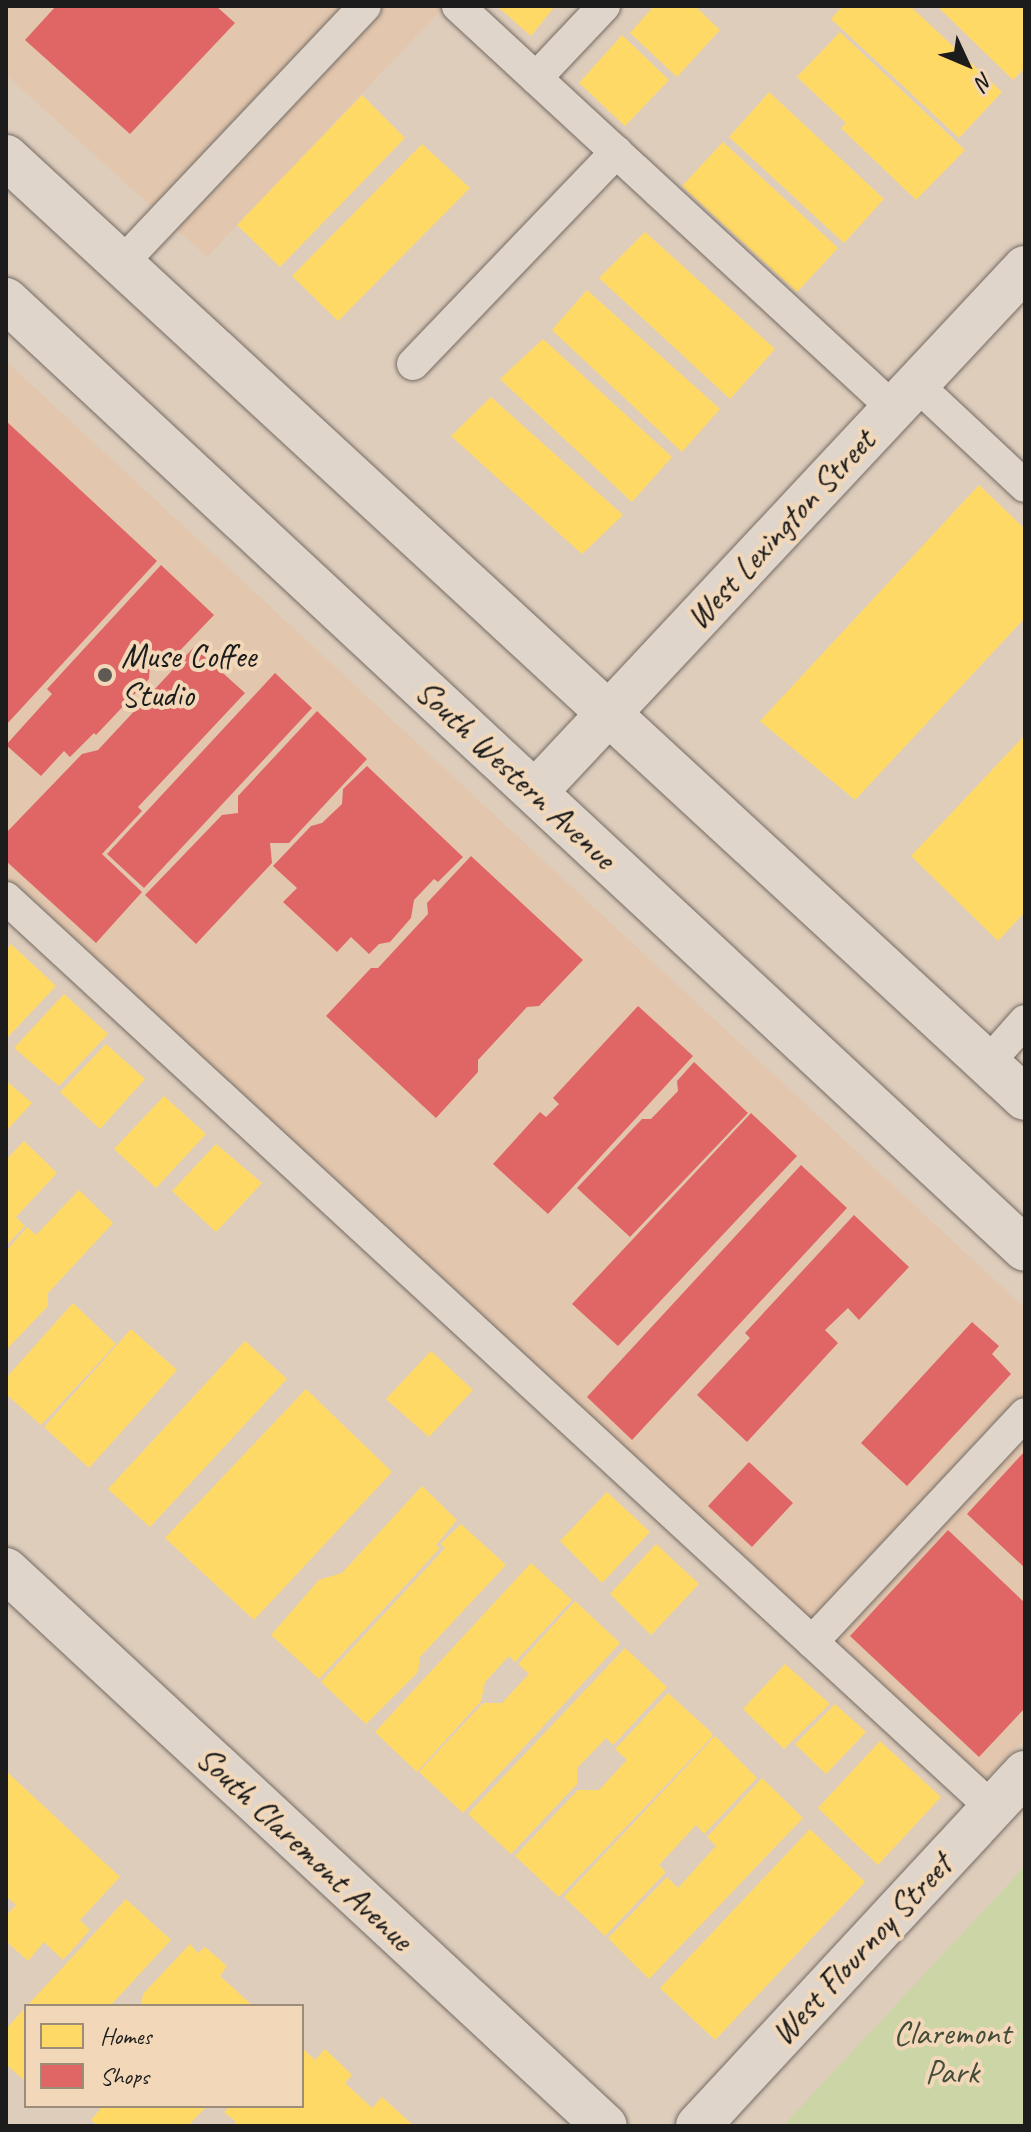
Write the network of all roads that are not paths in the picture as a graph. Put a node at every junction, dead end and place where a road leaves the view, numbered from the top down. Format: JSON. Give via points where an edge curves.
{"nodes":[{"id":1,"x":365,"y":6,"type":"edge"},
{"id":2,"x":458,"y":6,"type":"edge"},
{"id":3,"x":604,"y":6,"type":"edge"},
{"id":4,"x":536,"y":78,"type":"junction"},
{"id":5,"x":616,"y":152,"type":"junction"},
{"id":6,"x":10,"y":169,"type":"edge"},
{"id":7,"x":121,"y":264,"type":"junction"},
{"id":8,"x":1025,"y":268,"type":"edge"},
{"id":9,"x":6,"y":300,"type":"edge"},
{"id":10,"x":413,"y":364,"type":"dead end"},
{"id":11,"x":905,"y":396,"type":"junction"},
{"id":12,"x":1025,"y":486,"type":"edge"},
{"id":13,"x":607,"y":714,"type":"junction"},
{"id":14,"x":536,"y":791,"type":"junction"},
{"id":15,"x":6,"y":898,"type":"edge"},
{"id":16,"x":1025,"y":1021,"type":"edge"},
{"id":17,"x":987,"y":1064,"type":"junction"},
{"id":18,"x":1025,"y":1098,"type":"edge"},
{"id":19,"x":1025,"y":1249,"type":"edge"},
{"id":20,"x":1025,"y":1414,"type":"edge"},
{"id":21,"x":6,"y":1570,"type":"edge"},
{"id":22,"x":812,"y":1642,"type":"junction"},
{"id":23,"x":1025,"y":1773,"type":"edge"},
{"id":24,"x":992,"y":1808,"type":"junction"},
{"id":25,"x":605,"y":2126,"type":"edge"},
{"id":26,"x":698,"y":2126,"type":"edge"}],
"edges":[{"from":1,"to":7,"type":"lane"},
{"from":2,"to":4,"type":"lane"},
{"from":3,"to":4,"type":"lane"},
{"from":4,"to":5,"type":"lane"},
{"from":5,"to":10,"type":"lane"},
{"from":5,"to":11,"type":"lane"},
{"from":6,"to":7,"type":"main road"},
{"from":7,"to":13,"type":"main road"},
{"from":8,"to":11,"type":"main road","name":"West Lexington Street"},
{"from":9,"to":14,"type":"main road","name":"South Western Avenue"},
{"from":11,"to":12,"type":"lane"},
{"from":11,"to":13,"type":"main road","name":"West Lexington Street"},
{"from":13,"to":14,"type":"main road","name":"West Lexington Street"},
{"from":13,"to":17,"type":"main road"},
{"from":14,"to":19,"type":"main road","name":"South Western Avenue"},
{"from":15,"to":22,"type":"lane"},
{"from":16,"to":17,"type":"lane"},
{"from":17,"to":18,"type":"main road"},
{"from":20,"to":22,"type":"lane"},
{"from":21,"to":25,"type":"main road","name":"South Claremont Avenue"},
{"from":22,"to":24,"type":"lane"},
{"from":23,"to":24,"type":"main road","name":"West Flournoy Street"},
{"from":24,"to":26,"type":"main road","name":"West Flournoy Street"}]}
